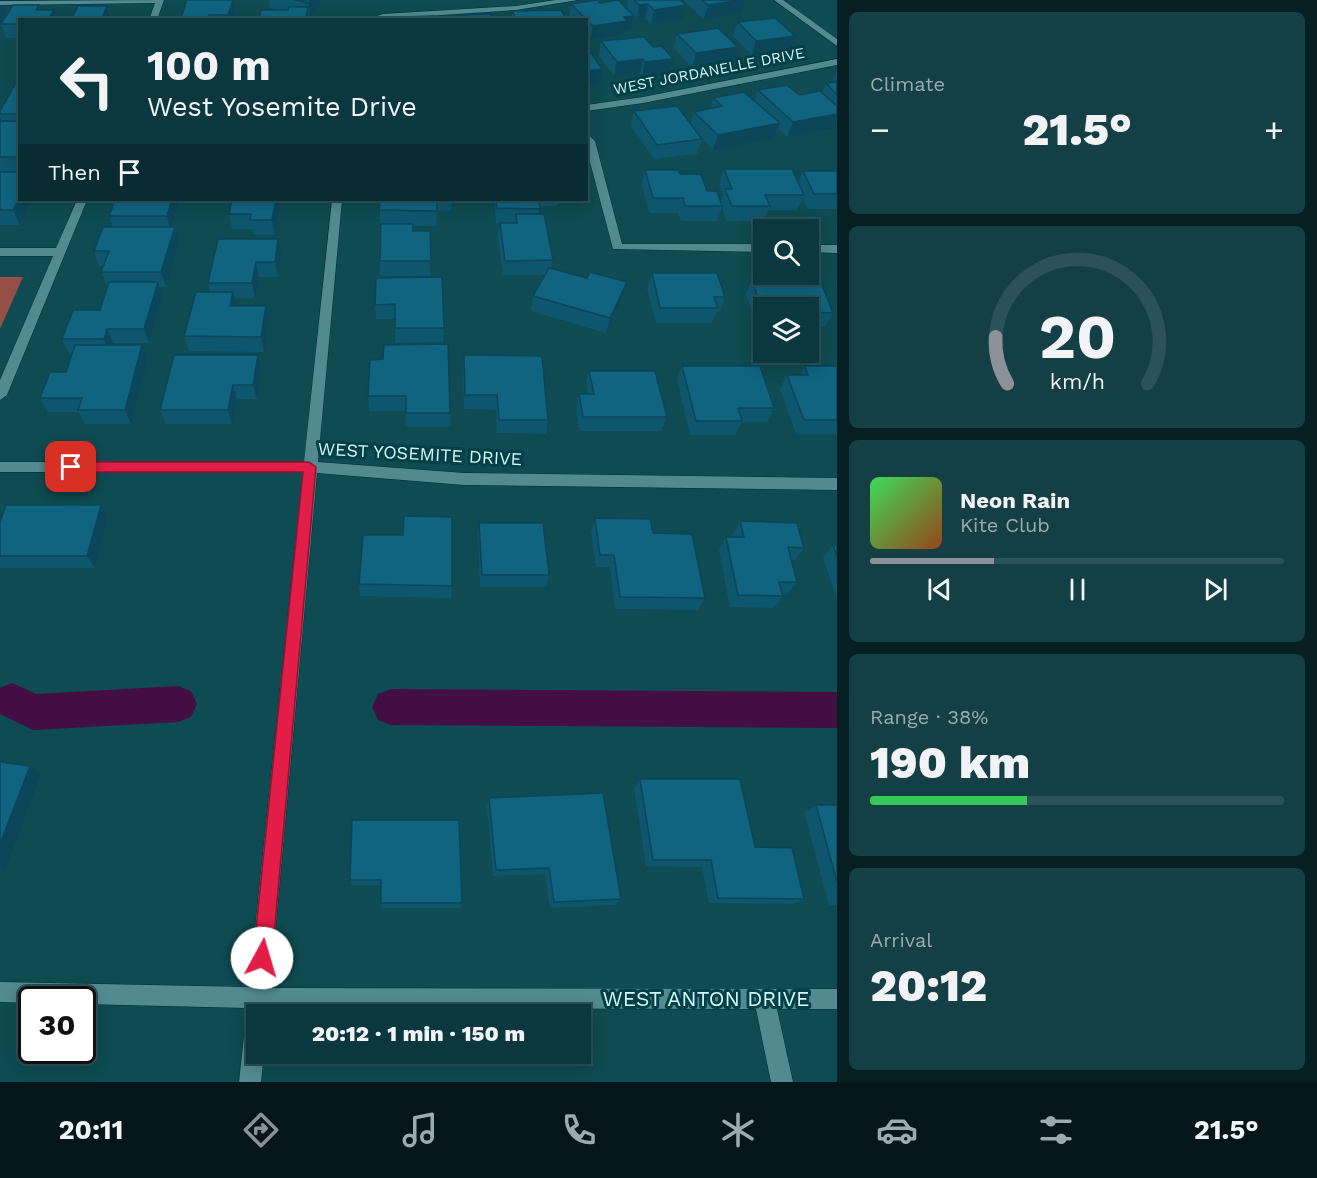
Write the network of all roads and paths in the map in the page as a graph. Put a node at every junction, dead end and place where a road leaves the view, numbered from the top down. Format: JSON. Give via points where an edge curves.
{"nodes":[{"id":1,"x":160,"y":0,"type":"edge"},
{"id":2,"x":574,"y":0,"type":"edge"},
{"id":3,"x":778,"y":0,"type":"edge"},
{"id":4,"x":0,"y":3,"type":"edge"},
{"id":5,"x":154,"y":18,"type":"edge"},
{"id":6,"x":379,"y":18,"type":"edge"},
{"id":7,"x":837,"y":43,"type":"edge"},
{"id":8,"x":837,"y":62,"type":"edge"},
{"id":9,"x":588,"y":108,"type":"edge"},
{"id":10,"x":588,"y":138,"type":"edge"},
{"id":11,"x":82,"y":201,"type":"edge"},
{"id":12,"x":337,"y":201,"type":"edge"},
{"id":13,"x":753,"y":248,"type":"edge"},
{"id":14,"x":819,"y":248,"type":"edge"},
{"id":15,"x":837,"y":249,"type":"edge"},
{"id":16,"x":0,"y":252,"type":"edge"},
{"id":17,"x":60,"y":252,"type":"junction"},
{"id":18,"x":0,"y":395,"type":"edge"},
{"id":19,"x":0,"y":467,"type":"edge"},
{"id":20,"x":309,"y":467,"type":"junction"},
{"id":21,"x":837,"y":484,"type":"edge"},
{"id":22,"x":0,"y":992,"type":"edge"},
{"id":23,"x":764,"y":999,"type":"junction"},
{"id":24,"x":837,"y":999,"type":"edge"},
{"id":25,"x":258,"y":1004,"type":"edge"},
{"id":26,"x":534,"y":1004,"type":"edge"},
{"id":27,"x":246,"y":1009,"type":"edge"},
{"id":28,"x":252,"y":1064,"type":"edge"},
{"id":29,"x":250,"y":1082,"type":"edge"},
{"id":30,"x":782,"y":1082,"type":"edge"}],
"edges":[{"from":1,"to":4,"type":"street"},
{"from":1,"to":5,"type":"street"},
{"from":2,"to":6,"type":"street"},
{"from":3,"to":7,"type":"street"},
{"from":8,"to":9,"type":"street","name":"WEST JORDANELLE DRIVE"},
{"from":10,"to":13,"type":"street","via":[[617,247]]},
{"from":11,"to":17,"type":"street"},
{"from":12,"to":20,"type":"street"},
{"from":14,"to":15,"type":"street"},
{"from":16,"to":17,"type":"street"},
{"from":17,"to":18,"type":"street"},
{"from":19,"to":20,"type":"street","name":"WEST YOSEMITE DRIVE"},
{"from":20,"to":21,"type":"street","name":"WEST YOSEMITE DRIVE","via":[[464,479]]},
{"from":20,"to":25,"type":"street"},
{"from":22,"to":27,"type":"street","name":"WEST ANTON DRIVE"},
{"from":23,"to":24,"type":"street","name":"WEST ANTON DRIVE"},
{"from":23,"to":26,"type":"street","name":"WEST ANTON DRIVE"},
{"from":23,"to":30,"type":"street"},
{"from":28,"to":29,"type":"street"}]}
